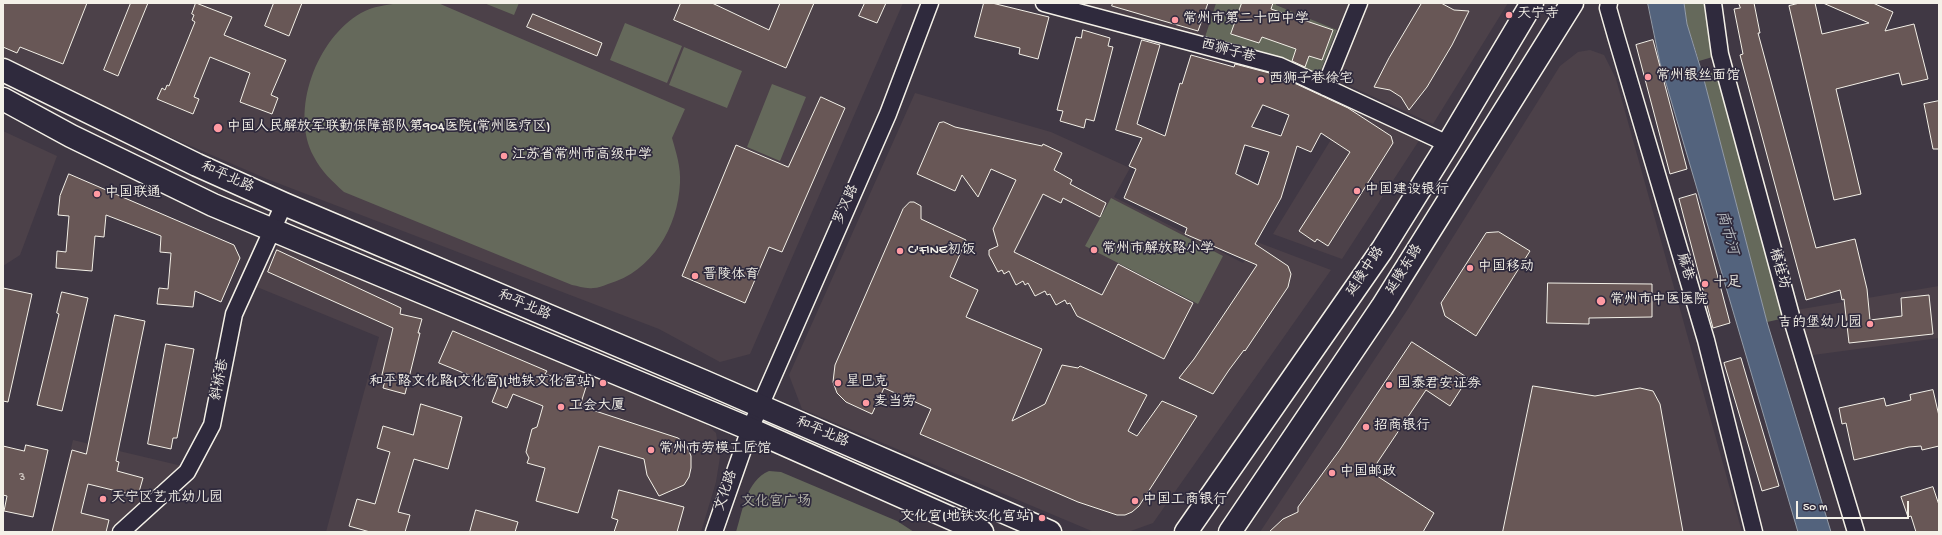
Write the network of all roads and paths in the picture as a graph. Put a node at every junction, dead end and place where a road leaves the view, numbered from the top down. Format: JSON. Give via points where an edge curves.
{"nodes":[{"id":1,"x":930,"y":3,"type":"edge"},
{"id":2,"x":1044,"y":3,"type":"edge"},
{"id":3,"x":1359,"y":3,"type":"edge"},
{"id":4,"x":1532,"y":3,"type":"edge"},
{"id":5,"x":1572,"y":3,"type":"edge"},
{"id":6,"x":1609,"y":3,"type":"edge"},
{"id":7,"x":1713,"y":3,"type":"edge"},
{"id":8,"x":3,"y":70,"type":"edge"},
{"id":9,"x":1325,"y":87,"type":"junction"},
{"id":10,"x":3,"y":99,"type":"edge"},
{"id":11,"x":1448,"y":144,"type":"junction"},
{"id":12,"x":284,"y":204,"type":"junction"},
{"id":13,"x":272,"y":231,"type":"junction"},
{"id":14,"x":760,"y":406,"type":"junction"},
{"id":15,"x":750,"y":429,"type":"junction"},
{"id":16,"x":121,"y":532,"type":"edge"},
{"id":17,"x":714,"y":532,"type":"edge"},
{"id":18,"x":982,"y":532,"type":"edge"},
{"id":19,"x":1050,"y":532,"type":"edge"},
{"id":20,"x":1186,"y":532,"type":"edge"},
{"id":21,"x":1230,"y":532,"type":"edge"},
{"id":22,"x":1754,"y":532,"type":"edge"},
{"id":23,"x":1856,"y":532,"type":"edge"}],
"edges":[{"from":1,"to":14,"type":"street","name":"罗汉路","via":[[888,114]]},
{"from":2,"to":9,"type":"street","name":"西狮子巷","via":[[1280,66]]},
{"from":3,"to":9,"type":"street"},
{"from":4,"to":11,"type":"main road","name":"延陵中路"},
{"from":5,"to":21,"type":"main road","name":"延陵东路","via":[[1382,307]]},
{"from":6,"to":22,"type":"street","name":"麻巷","via":[[1608,8],[1616,36],[1706,340]]},
{"from":7,"to":23,"type":"street","name":"椿桂坊","via":[[1720,54],[1793,323]]},
{"from":8,"to":12,"type":"main road","name":"和平北路","via":[[197,165]]},
{"from":9,"to":11,"type":"street","name":"西狮子巷"},
{"from":10,"to":13,"type":"main road","name":"和平北路","via":[[92,146]]},
{"from":11,"to":20,"type":"main road","name":"延陵中路","via":[[1382,250]]},
{"from":12,"to":13,"type":"street","name":"斜桥巷"},
{"from":12,"to":14,"type":"main road","name":"和平北路"},
{"from":13,"to":15,"type":"main road","name":"和平北路"},
{"from":13,"to":16,"type":"street","name":"斜桥巷","via":[[234,314],[212,425],[187,472]]},
{"from":14,"to":15,"type":"street","name":"文化路"},
{"from":14,"to":19,"type":"main road","name":"和平北路"},
{"from":15,"to":17,"type":"street","name":"文化路"},
{"from":15,"to":18,"type":"main road","name":"和平北路"}]}
